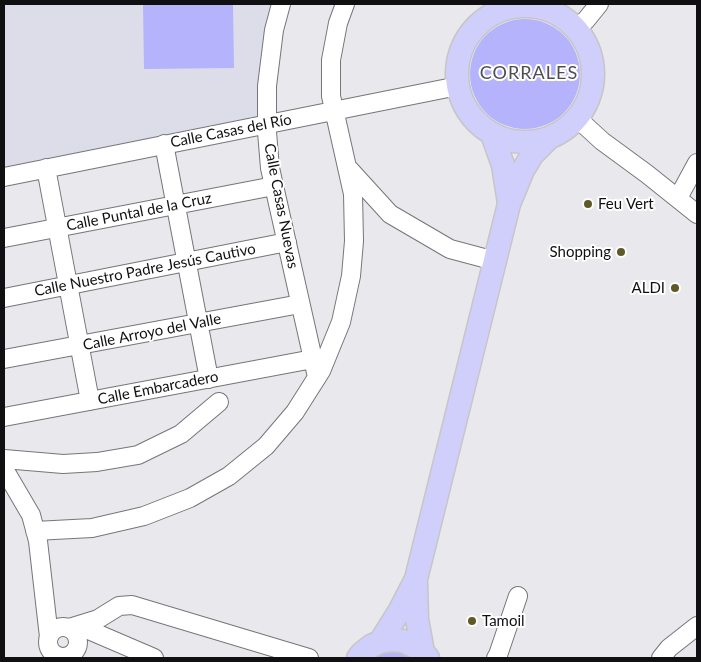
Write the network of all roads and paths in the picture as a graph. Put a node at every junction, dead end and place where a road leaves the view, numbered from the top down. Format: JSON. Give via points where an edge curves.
{"nodes":[{"id":1,"x":281,"y":4,"type":"edge"},
{"id":2,"x":345,"y":4,"type":"edge"},
{"id":3,"x":599,"y":4,"type":"edge"},
{"id":4,"x":534,"y":5,"type":"edge"},
{"id":5,"x":486,"y":11,"type":"edge"},
{"id":6,"x":576,"y":28,"type":"junction"},
{"id":7,"x":458,"y":86,"type":"junction"},
{"id":8,"x":335,"y":111,"type":"junction"},
{"id":9,"x":578,"y":118,"type":"junction"},
{"id":10,"x":266,"y":124,"type":"junction"},
{"id":11,"x":492,"y":134,"type":"junction"},
{"id":12,"x":548,"y":139,"type":"junction"},
{"id":13,"x":164,"y":144,"type":"junction"},
{"id":14,"x":697,"y":163,"type":"edge"},
{"id":15,"x":347,"y":167,"type":"junction"},
{"id":16,"x":46,"y":168,"type":"junction"},
{"id":17,"x":4,"y":177,"type":"edge"},
{"id":18,"x":274,"y":186,"type":"junction"},
{"id":19,"x":678,"y":198,"type":"junction"},
{"id":20,"x":509,"y":204,"type":"junction"},
{"id":21,"x":176,"y":205,"type":"junction"},
{"id":22,"x":697,"y":214,"type":"edge"},
{"id":23,"x":57,"y":228,"type":"junction"},
{"id":24,"x":4,"y":238,"type":"edge"},
{"id":25,"x":287,"y":242,"type":"junction"},
{"id":26,"x":495,"y":261,"type":"junction"},
{"id":27,"x":187,"y":262,"type":"junction"},
{"id":28,"x":68,"y":286,"type":"junction"},
{"id":29,"x":4,"y":298,"type":"edge"},
{"id":30,"x":300,"y":304,"type":"junction"},
{"id":31,"x":198,"y":323,"type":"junction"},
{"id":32,"x":79,"y":345,"type":"junction"},
{"id":33,"x":4,"y":359,"type":"edge"},
{"id":34,"x":313,"y":359,"type":"junction"},
{"id":35,"x":317,"y":377,"type":"junction"},
{"id":36,"x":209,"y":379,"type":"junction"},
{"id":37,"x":90,"y":401,"type":"junction"},
{"id":38,"x":219,"y":402,"type":"dead end"},
{"id":39,"x":4,"y":417,"type":"edge"},
{"id":40,"x":4,"y":459,"type":"edge"},
{"id":41,"x":4,"y":472,"type":"edge"},
{"id":42,"x":35,"y":531,"type":"junction"},
{"id":43,"x":416,"y":579,"type":"junction"},
{"id":44,"x":518,"y":596,"type":"dead end"},
{"id":45,"x":46,"y":604,"type":"junction"},
{"id":46,"x":697,"y":626,"type":"edge"},
{"id":47,"x":77,"y":637,"type":"edge"},
{"id":48,"x":380,"y":642,"type":"junction"},
{"id":49,"x":50,"y":649,"type":"edge"},
{"id":50,"x":113,"y":650,"type":"edge"},
{"id":51,"x":426,"y":655,"type":"edge"},
{"id":52,"x":154,"y":658,"type":"edge"},
{"id":53,"x":309,"y":658,"type":"edge"},
{"id":54,"x":358,"y":658,"type":"edge"},
{"id":55,"x":496,"y":658,"type":"edge"},
{"id":56,"x":661,"y":658,"type":"edge"}],
"edges":[{"from":1,"to":10,"type":"street","name":"Calle Casas Nuevas","via":[[266,86]]},
{"from":2,"to":8,"type":"street","via":[[331,60],[331,96]]},
{"from":3,"to":6,"type":"street"},
{"from":4,"to":5,"type":"main road"},
{"from":4,"to":6,"type":"main road","via":[[552,11]]},
{"from":5,"to":7,"type":"main road","via":[[462,48],[457,67]]},
{"from":6,"to":9,"type":"main road","via":[[591,53],[594,76],[590,99]]},
{"from":7,"to":8,"type":"street","name":"Calle Casas del Río"},
{"from":7,"to":11,"type":"main road","via":[[464,105],[476,122]]},
{"from":8,"to":10,"type":"street","name":"Calle Casas del Río"},
{"from":8,"to":15,"type":"street"},
{"from":9,"to":12,"type":"main road","via":[[565,131]]},
{"from":9,"to":19,"type":"street","via":[[602,141]]},
{"from":10,"to":13,"type":"street","name":"Calle Casas del Río"},
{"from":10,"to":18,"type":"street","name":"Calle Casas Nuevas"},
{"from":11,"to":12,"type":"main road","via":[[510,141],[529,143]]},
{"from":11,"to":20,"type":"main road","via":[[502,164]]},
{"from":12,"to":20,"type":"main road","via":[[523,170]]},
{"from":13,"to":16,"type":"street","name":"Calle Casas del Río"},
{"from":13,"to":21,"type":"street"},
{"from":14,"to":19,"type":"street"},
{"from":15,"to":26,"type":"street","via":[[390,214],[450,249]]},
{"from":15,"to":35,"type":"street","via":[[354,194],[351,276],[341,322]]},
{"from":16,"to":17,"type":"street","name":"Calle Casas del Río"},
{"from":16,"to":23,"type":"street"},
{"from":18,"to":21,"type":"street","name":"Calle Puntal de la Cruz"},
{"from":18,"to":25,"type":"street","name":"Calle Casas Nuevas"},
{"from":19,"to":22,"type":"street"},
{"from":20,"to":26,"type":"main road"},
{"from":21,"to":23,"type":"street","name":"Calle Puntal de la Cruz"},
{"from":21,"to":27,"type":"street"},
{"from":23,"to":24,"type":"street","name":"Calle Puntal de la Cruz"},
{"from":23,"to":28,"type":"street"},
{"from":25,"to":27,"type":"street","name":"Calle Nuestro Padre Jesús Cautivo"},
{"from":25,"to":30,"type":"street","name":"Calle Casas Nuevas"},
{"from":26,"to":43,"type":"main road"},
{"from":27,"to":28,"type":"street","name":"Calle Nuestro Padre Jesús Cautivo"},
{"from":27,"to":31,"type":"street"},
{"from":28,"to":29,"type":"street","name":"Calle Nuestro Padre Jesús Cautivo"},
{"from":28,"to":32,"type":"street"},
{"from":30,"to":31,"type":"street","name":"Calle Arroyo del Valle"},
{"from":30,"to":34,"type":"street","name":"Calle Casas Nuevas"},
{"from":31,"to":32,"type":"street","name":"Calle Arroyo del Valle"},
{"from":31,"to":36,"type":"street"},
{"from":32,"to":33,"type":"street","name":"Calle Arroyo del Valle"},
{"from":32,"to":37,"type":"street"},
{"from":34,"to":35,"type":"street","name":"Calle Casas Nuevas"},
{"from":34,"to":36,"type":"street","name":"Calle Embarcadero"},
{"from":35,"to":42,"type":"street","via":[[295,412],[266,446],[229,476],[190,498],[144,516],[92,528]]},
{"from":36,"to":37,"type":"street","name":"Calle Embarcadero"},
{"from":37,"to":39,"type":"street","name":"Calle Embarcadero"},
{"from":38,"to":40,"type":"street","via":[[181,434],[138,455],[64,464]]},
{"from":41,"to":42,"type":"street","via":[[31,515]]},
{"from":42,"to":45,"type":"street"},
{"from":43,"to":48,"type":"main road"},
{"from":43,"to":51,"type":"main road","via":[[417,619]]},
{"from":44,"to":55,"type":"street"},
{"from":45,"to":47,"type":"street","via":[[56,620]]},
{"from":45,"to":49,"type":"street"},
{"from":46,"to":56,"type":"street"},
{"from":47,"to":49,"type":"street","via":[[67,656],[58,656]]},
{"from":47,"to":49,"type":"street","via":[[55,630]]},
{"from":47,"to":50,"type":"street"},
{"from":47,"to":53,"type":"street","via":[[119,606],[132,605]]},
{"from":48,"to":51,"type":"main road","via":[[403,642]]},
{"from":48,"to":54,"type":"main road","via":[[370,646]]},
{"from":50,"to":52,"type":"street"}]}
